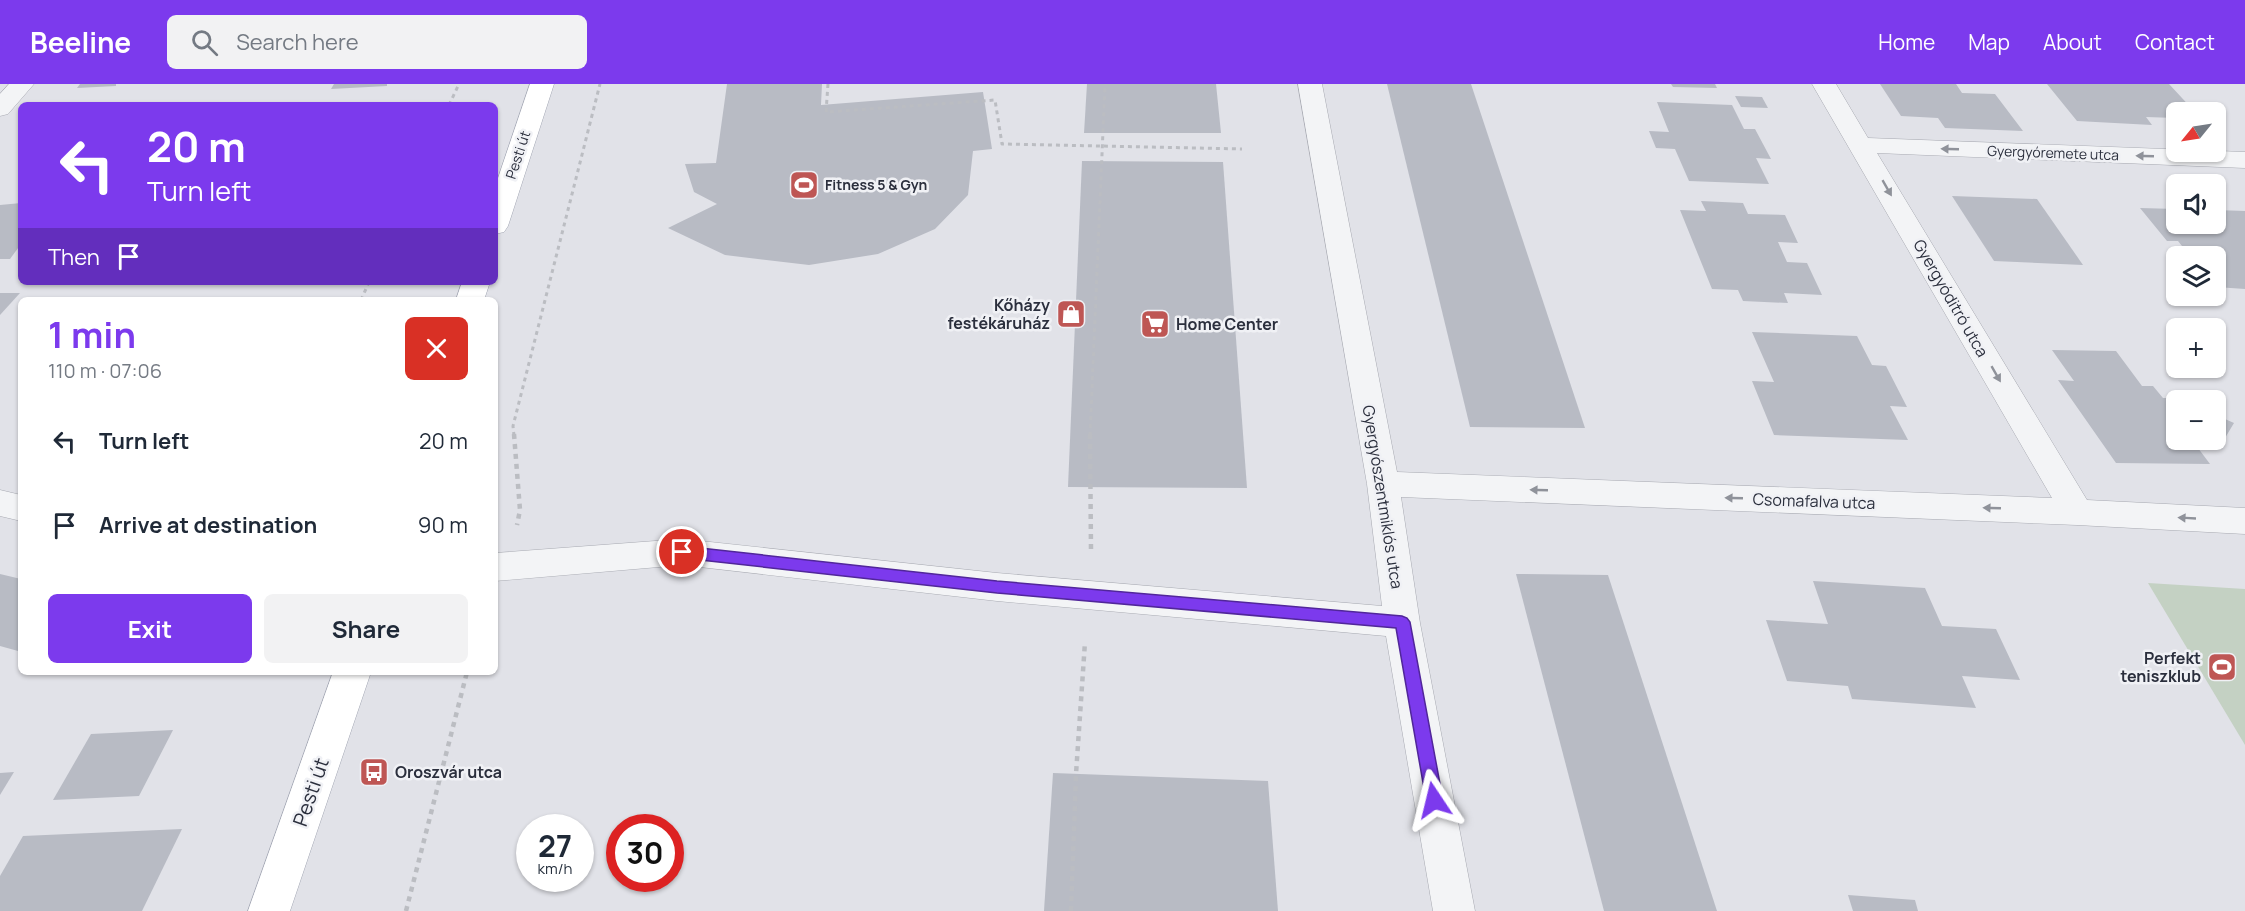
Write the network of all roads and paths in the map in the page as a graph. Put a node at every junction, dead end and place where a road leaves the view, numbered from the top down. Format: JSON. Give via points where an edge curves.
{"nodes":[{"id":1,"x":22,"y":84,"type":"edge"},
{"id":2,"x":459,"y":84,"type":"edge"},
{"id":3,"x":542,"y":84,"type":"edge"},
{"id":4,"x":600,"y":84,"type":"edge"},
{"id":5,"x":828,"y":84,"type":"edge"},
{"id":6,"x":1105,"y":84,"type":"edge"},
{"id":7,"x":1310,"y":84,"type":"edge"},
{"id":8,"x":1824,"y":84,"type":"edge"},
{"id":9,"x":450,"y":102,"type":"edge"},
{"id":10,"x":0,"y":109,"type":"edge"},
{"id":11,"x":1862,"y":145,"type":"junction"},
{"id":12,"x":1101,"y":147,"type":"junction"},
{"id":13,"x":1242,"y":149,"type":"dead end"},
{"id":14,"x":2245,"y":160,"type":"edge"},
{"id":15,"x":498,"y":216,"type":"edge"},
{"id":16,"x":1383,"y":484,"type":"junction"},
{"id":17,"x":0,"y":503,"type":"edge"},
{"id":18,"x":18,"y":507,"type":"edge"},
{"id":19,"x":2077,"y":512,"type":"junction"},
{"id":20,"x":2245,"y":522,"type":"edge"},
{"id":21,"x":1090,"y":550,"type":"dead end"},
{"id":22,"x":501,"y":567,"type":"edge"},
{"id":23,"x":1402,"y":622,"type":"junction"},
{"id":24,"x":1085,"y":642,"type":"dead end"},
{"id":25,"x":351,"y":675,"type":"edge"},
{"id":26,"x":466,"y":675,"type":"edge"},
{"id":27,"x":269,"y":911,"type":"edge"},
{"id":28,"x":406,"y":911,"type":"edge"},
{"id":29,"x":1071,"y":911,"type":"edge"},
{"id":30,"x":1454,"y":911,"type":"edge"}],
"edges":[{"from":1,"to":10,"type":"street"},
{"from":2,"to":9,"type":"path"},
{"from":3,"to":15,"type":"main road","name":"Pesti út"},
{"from":4,"to":22,"type":"path","via":[[513,426],[520,510]]},
{"from":5,"to":12,"type":"path","via":[[826,112],[995,100],[1002,144]]},
{"from":6,"to":12,"type":"path"},
{"from":7,"to":16,"type":"street","name":"Gyergyószentmiklós utca"},
{"from":8,"to":11,"type":"street","name":"Gyergyóditró utca"},
{"from":14,"to":11,"type":"street","name":"Gyergyóremete utca","one_way":true},
{"from":11,"to":19,"type":"street","name":"Gyergyóditró utca","one_way":true},
{"from":12,"to":13,"type":"path"},
{"from":12,"to":21,"type":"path","via":[[1089,469]]},
{"from":19,"to":16,"type":"street","name":"Csomafalva utca","one_way":true},
{"from":16,"to":23,"type":"street","name":"Gyergyószentmiklós utca"},
{"from":17,"to":18,"type":"street"},
{"from":20,"to":19,"type":"street","name":"Csomafalva utca","one_way":true},
{"from":22,"to":23,"type":"street","via":[[682,552],[997,587]]},
{"from":23,"to":30,"type":"street","name":"Gyergyószentmiklós utca"},
{"from":24,"to":29,"type":"path"},
{"from":25,"to":27,"type":"main road","name":"Pesti út"},
{"from":26,"to":28,"type":"path"}]}
